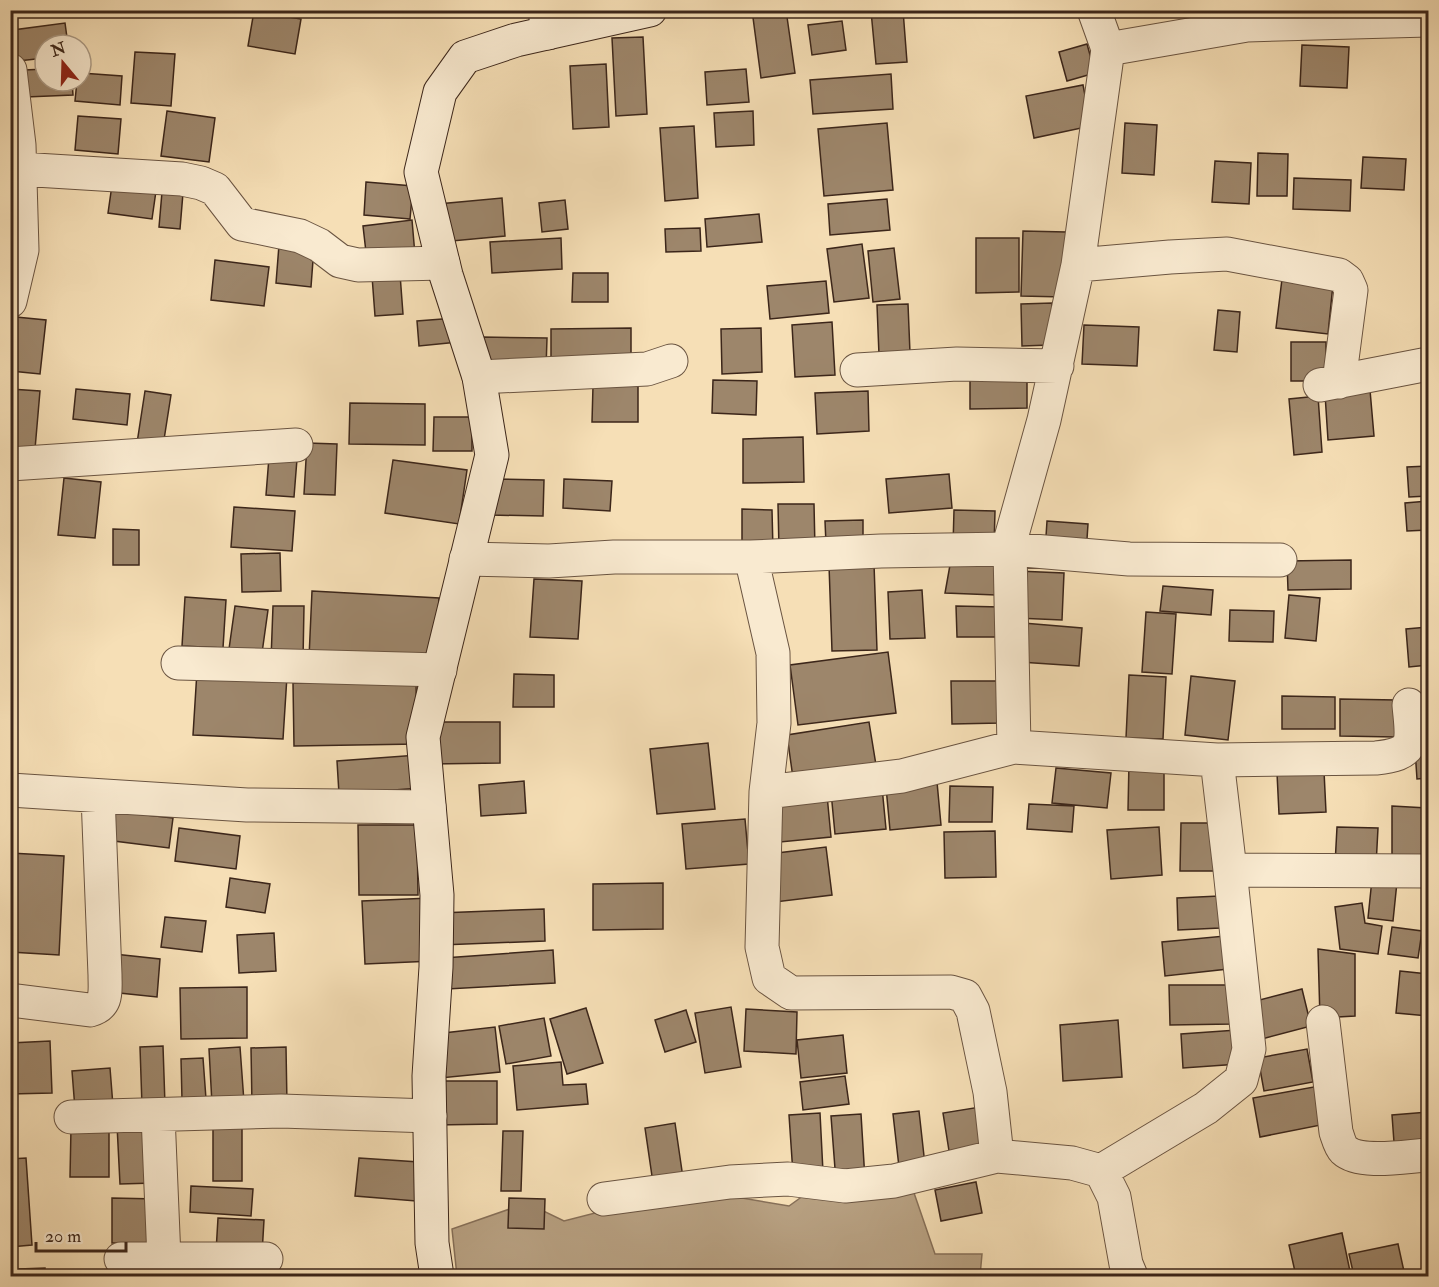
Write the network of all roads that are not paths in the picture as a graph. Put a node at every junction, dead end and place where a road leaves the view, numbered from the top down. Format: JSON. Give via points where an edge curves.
{"nodes":[{"id":1,"x":650,"y":10,"type":"edge"},
{"id":2,"x":1094,"y":10,"type":"edge"},
{"id":3,"x":1247,"y":18,"type":"edge"},
{"id":4,"x":1428,"y":20,"type":"edge"},
{"id":5,"x":547,"y":22,"type":"edge"},
{"id":6,"x":1108,"y":49,"type":"junction"},
{"id":7,"x":10,"y":70,"type":"edge"},
{"id":8,"x":20,"y":169,"type":"junction"},
{"id":9,"x":443,"y":262,"type":"junction"},
{"id":10,"x":1078,"y":265,"type":"junction"},
{"id":11,"x":10,"y":301,"type":"edge"},
{"id":12,"x":671,"y":361,"type":"dead end"},
{"id":13,"x":1428,"y":364,"type":"edge"},
{"id":14,"x":1057,"y":366,"type":"junction"},
{"id":15,"x":856,"y":370,"type":"dead end"},
{"id":16,"x":479,"y":377,"type":"junction"},
{"id":17,"x":296,"y":445,"type":"dead end"},
{"id":18,"x":10,"y":464,"type":"edge"},
{"id":19,"x":1010,"y":549,"type":"junction"},
{"id":20,"x":751,"y":557,"type":"junction"},
{"id":21,"x":466,"y":559,"type":"junction"},
{"id":22,"x":1280,"y":560,"type":"dead end"},
{"id":23,"x":178,"y":663,"type":"dead end"},
{"id":24,"x":440,"y":670,"type":"junction"},
{"id":25,"x":1409,"y":705,"type":"dead end"},
{"id":26,"x":1014,"y":747,"type":"junction"},
{"id":27,"x":1216,"y":760,"type":"junction"},
{"id":28,"x":10,"y":790,"type":"edge"},
{"id":29,"x":766,"y":792,"type":"junction"},
{"id":30,"x":98,"y":796,"type":"junction"},
{"id":31,"x":429,"y":807,"type":"junction"},
{"id":32,"x":1230,"y":870,"type":"junction"},
{"id":33,"x":1427,"y":878,"type":"edge"},
{"id":34,"x":10,"y":1000,"type":"edge"},
{"id":35,"x":1323,"y":1022,"type":"dead end"},
{"id":36,"x":158,"y":1115,"type":"junction"},
{"id":37,"x":430,"y":1116,"type":"junction"},
{"id":38,"x":71,"y":1117,"type":"dead end"},
{"id":39,"x":1428,"y":1155,"type":"edge"},
{"id":40,"x":997,"y":1156,"type":"junction"},
{"id":41,"x":1101,"y":1172,"type":"junction"},
{"id":42,"x":604,"y":1199,"type":"dead end"},
{"id":43,"x":121,"y":1259,"type":"dead end"},
{"id":44,"x":164,"y":1259,"type":"junction"},
{"id":45,"x":266,"y":1259,"type":"dead end"},
{"id":46,"x":437,"y":1276,"type":"edge"},
{"id":47,"x":1131,"y":1276,"type":"edge"}],
"edges":[{"from":1,"to":5,"type":"street"},
{"from":2,"to":6,"type":"street"},
{"from":3,"to":4,"type":"street"},
{"from":3,"to":6,"type":"street"},
{"from":5,"to":9,"type":"street","via":[[516,40],[465,57],[440,92],[421,172]]},
{"from":6,"to":10,"type":"street"},
{"from":7,"to":8,"type":"street"},
{"from":8,"to":9,"type":"street","via":[[201,183],[215,189],[242,224],[300,236],[340,261],[358,265]]},
{"from":8,"to":11,"type":"street","via":[[22,250]]},
{"from":9,"to":16,"type":"street"},
{"from":10,"to":13,"type":"street","via":[[1227,254],[1339,275],[1352,290],[1330,384]]},
{"from":10,"to":14,"type":"street"},
{"from":12,"to":16,"type":"street","via":[[647,369]]},
{"from":14,"to":15,"type":"street","via":[[957,364]]},
{"from":14,"to":19,"type":"street"},
{"from":16,"to":21,"type":"street","via":[[492,455]]},
{"from":17,"to":18,"type":"street"},
{"from":19,"to":20,"type":"street"},
{"from":19,"to":22,"type":"street","via":[[1129,559]]},
{"from":19,"to":26,"type":"street"},
{"from":20,"to":21,"type":"street"},
{"from":20,"to":29,"type":"street","via":[[773,653],[774,723]]},
{"from":21,"to":24,"type":"street"},
{"from":23,"to":24,"type":"street"},
{"from":24,"to":31,"type":"street","via":[[423,737]]},
{"from":25,"to":27,"type":"street","via":[[1409,746],[1394,756]]},
{"from":26,"to":27,"type":"street"},
{"from":26,"to":29,"type":"street","via":[[902,776]]},
{"from":27,"to":32,"type":"street"},
{"from":28,"to":30,"type":"street"},
{"from":29,"to":40,"type":"street","via":[[762,947],[769,978],[791,993],[951,992],[965,996],[973,1011],[990,1092]]},
{"from":30,"to":31,"type":"street","via":[[247,805]]},
{"from":30,"to":34,"type":"street","via":[[103,1001],[99,1008],[90,1010]]},
{"from":31,"to":37,"type":"street","via":[[437,895]]},
{"from":32,"to":33,"type":"street"},
{"from":32,"to":41,"type":"street","via":[[1249,1049],[1241,1080],[1206,1108]]},
{"from":35,"to":39,"type":"street","via":[[1336,1132],[1342,1148],[1353,1156],[1370,1158]]},
{"from":36,"to":37,"type":"street","via":[[281,1111]]},
{"from":36,"to":38,"type":"street"},
{"from":36,"to":44,"type":"street"},
{"from":37,"to":46,"type":"street","via":[[432,1243]]},
{"from":40,"to":41,"type":"street","via":[[1072,1163]]},
{"from":40,"to":42,"type":"street","via":[[894,1181],[845,1185],[789,1179],[730,1182]]},
{"from":41,"to":47,"type":"street","via":[[1114,1197]]},
{"from":43,"to":44,"type":"street"},
{"from":44,"to":45,"type":"street"}]}
